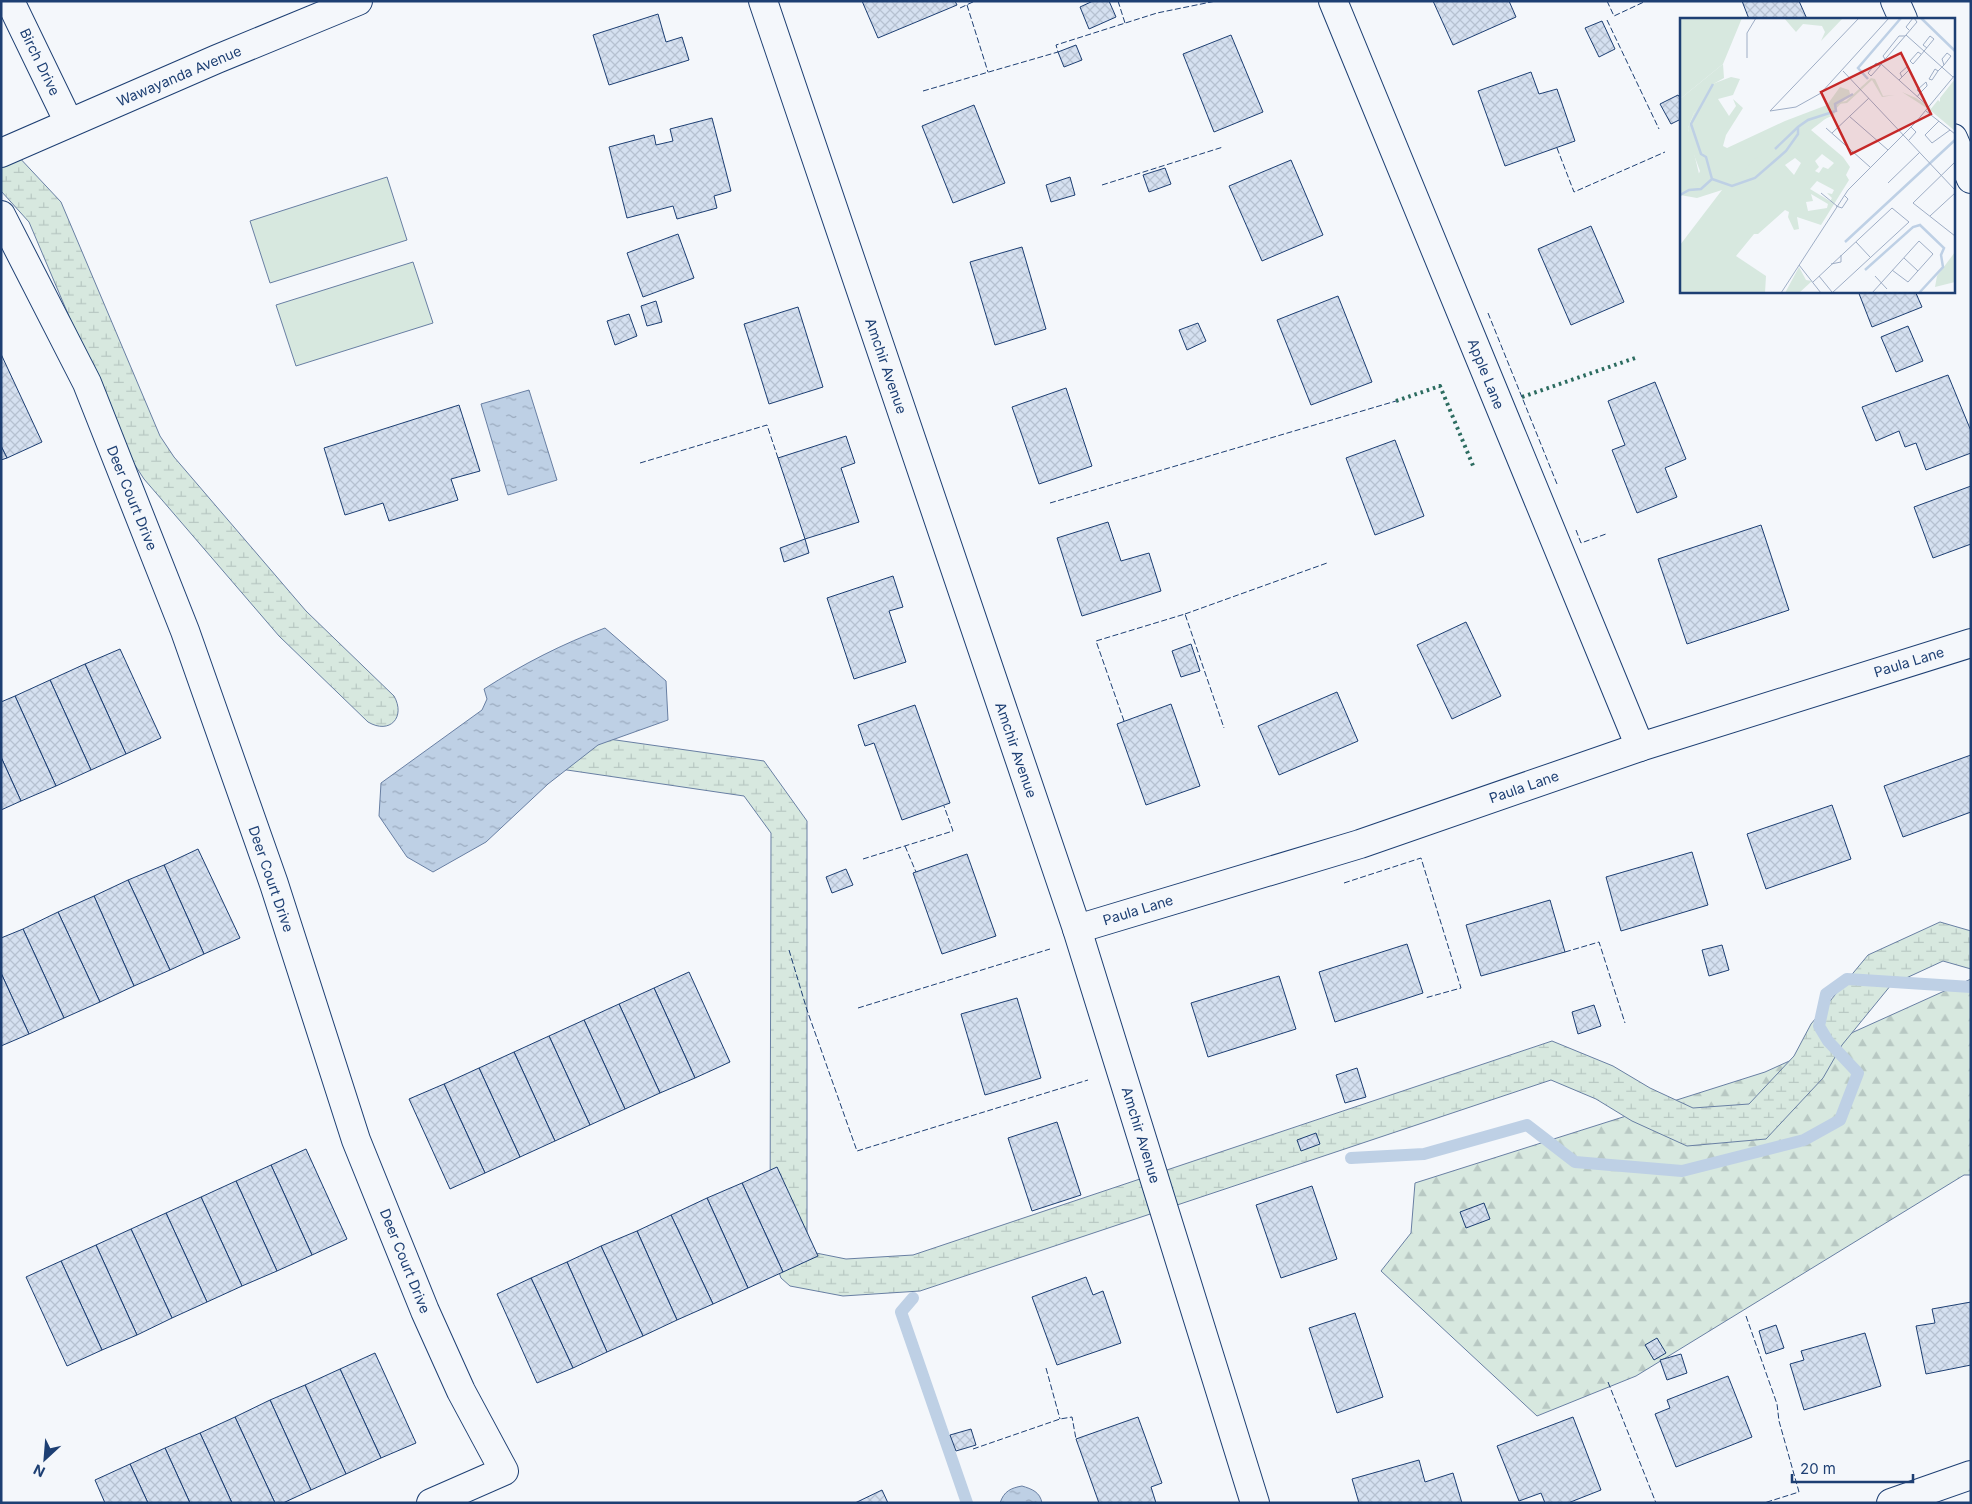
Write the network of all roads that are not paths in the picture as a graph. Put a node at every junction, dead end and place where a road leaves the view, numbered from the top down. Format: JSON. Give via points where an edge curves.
{"nodes":[{"id":1,"x":10,"y":1,"type":"edge"},
{"id":2,"x":358,"y":1,"type":"edge"},
{"id":3,"x":763,"y":1,"type":"edge"},
{"id":4,"x":1333,"y":1,"type":"edge"},
{"id":5,"x":1895,"y":1,"type":"edge"},
{"id":6,"x":1902,"y":18,"type":"edge"},
{"id":7,"x":69,"y":124,"type":"junction"},
{"id":8,"x":1954,"y":140,"type":"edge"},
{"id":9,"x":1,"y":153,"type":"edge"},
{"id":10,"x":1971,"y":179,"type":"edge"},
{"id":11,"x":1,"y":215,"type":"edge"},
{"id":12,"x":1971,"y":643,"type":"edge"},
{"id":13,"x":1640,"y":747,"type":"junction"},
{"id":14,"x":1076,"y":929,"type":"junction"},
{"id":15,"x":1971,"y":1475,"type":"edge"},
{"id":16,"x":431,"y":1503,"type":"edge"},
{"id":17,"x":1255,"y":1503,"type":"edge"},
{"id":18,"x":1890,"y":1503,"type":"edge"}],
"edges":[{"from":1,"to":7,"type":"street","name":"Birch Drive"},
{"from":2,"to":7,"type":"street","name":"Wawayanda Avenue"},
{"from":3,"to":14,"type":"street","name":"Amchir Avenue"},
{"from":4,"to":13,"type":"street","name":"Apple Lane"},
{"from":5,"to":6,"type":"street"},
{"from":7,"to":9,"type":"street","name":"Wawayanda Avenue"},
{"from":8,"to":10,"type":"street"},
{"from":11,"to":16,"type":"street","name":"Deer Court Drive","via":[[87,383],[185,632],[274,884],[356,1140],[425,1311],[457,1382],[504,1470]]},
{"from":12,"to":13,"type":"street","name":"Paula Lane"},
{"from":13,"to":14,"type":"street","name":"Paula Lane","via":[[1360,844]]},
{"from":14,"to":17,"type":"street","name":"Amchir Avenue"},
{"from":15,"to":18,"type":"street"}]}
